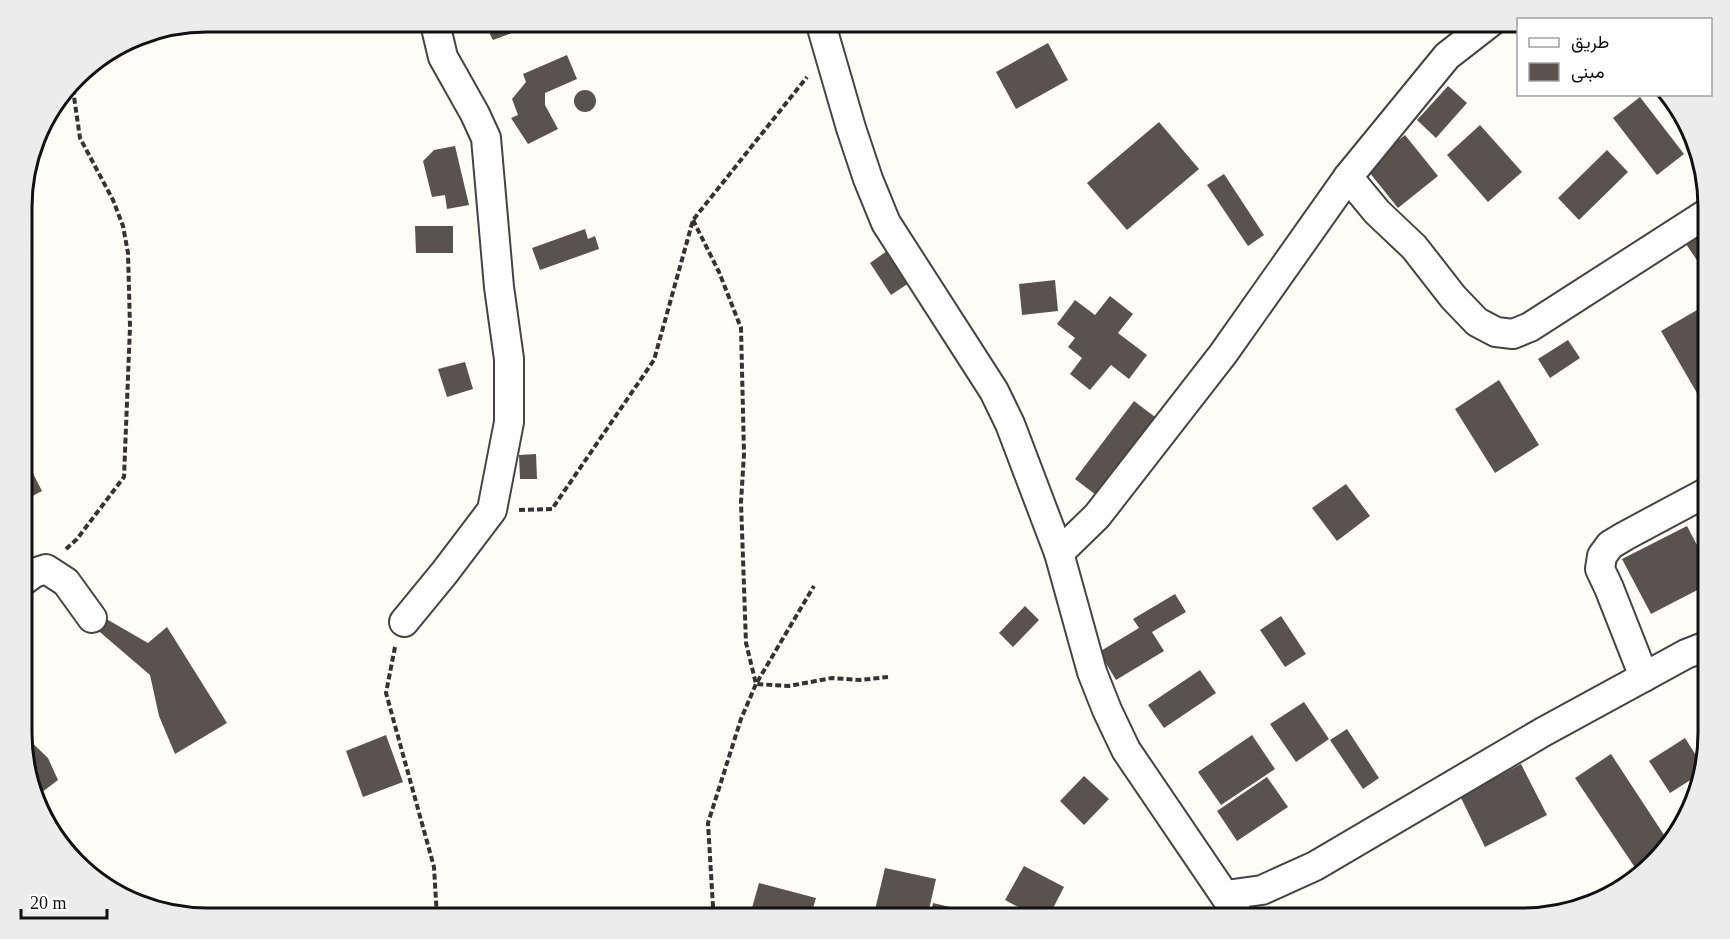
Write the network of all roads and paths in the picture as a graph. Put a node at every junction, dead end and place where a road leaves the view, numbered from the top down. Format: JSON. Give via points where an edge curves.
{"nodes":[{"id":1,"x":437,"y":32,"type":"edge"},
{"id":2,"x":1478,"y":32,"type":"edge"},
{"id":3,"x":824,"y":33,"type":"edge"},
{"id":4,"x":73,"y":93,"type":"edge"},
{"id":5,"x":1348,"y":177,"type":"junction"},
{"id":6,"x":1698,"y":219,"type":"edge"},
{"id":7,"x":693,"y":220,"type":"junction"},
{"id":8,"x":1698,"y":497,"type":"edge"},
{"id":9,"x":492,"y":510,"type":"junction"},
{"id":10,"x":1059,"y":553,"type":"junction"},
{"id":11,"x":34,"y":575,"type":"edge"},
{"id":12,"x":814,"y":586,"type":"dead end"},
{"id":13,"x":92,"y":618,"type":"dead end"},
{"id":14,"x":404,"y":622,"type":"joint"},
{"id":15,"x":1698,"y":649,"type":"edge"},
{"id":16,"x":888,"y":677,"type":"dead end"},
{"id":17,"x":1644,"y":677,"type":"junction"},
{"id":18,"x":756,"y":684,"type":"junction"},
{"id":19,"x":713,"y":907,"type":"dead end"},
{"id":20,"x":1233,"y":907,"type":"edge"},
{"id":21,"x":436,"y":908,"type":"edge"}],
"edges":[{"from":1,"to":9,"type":"street","via":[[443,57],[486,138],[509,359],[509,422]]},
{"from":2,"to":5,"type":"street","via":[[1447,56]]},
{"from":3,"to":7,"type":"path","via":[[819,63]]},
{"from":3,"to":10,"type":"street","via":[[865,169],[886,223],[994,391]]},
{"from":4,"to":11,"type":"path","via":[[80,138],[113,200],[128,253],[130,327],[125,466],[124,477],[77,539]]},
{"from":5,"to":6,"type":"street","via":[[1414,247],[1453,297],[1477,322],[1496,332],[1513,334],[1530,327]]},
{"from":5,"to":10,"type":"street","via":[[1223,354],[1097,516]]},
{"from":7,"to":9,"type":"path","via":[[654,360],[552,509]]},
{"from":7,"to":18,"type":"path","via":[[741,328],[746,643]]},
{"from":8,"to":17,"type":"street","via":[[1610,545],[1602,556],[1600,569]]},
{"from":9,"to":14,"type":"street"},
{"from":10,"to":20,"type":"street","via":[[1092,672],[1126,750]]},
{"from":11,"to":13,"type":"street","via":[[66,582]]},
{"from":12,"to":18,"type":"path"},
{"from":14,"to":21,"type":"path","via":[[386,693],[434,867]]},
{"from":15,"to":17,"type":"street"},
{"from":16,"to":18,"type":"path","via":[[832,678],[789,686]]},
{"from":17,"to":20,"type":"street","via":[[1315,866]]},
{"from":18,"to":19,"type":"path","via":[[708,823]]}]}
